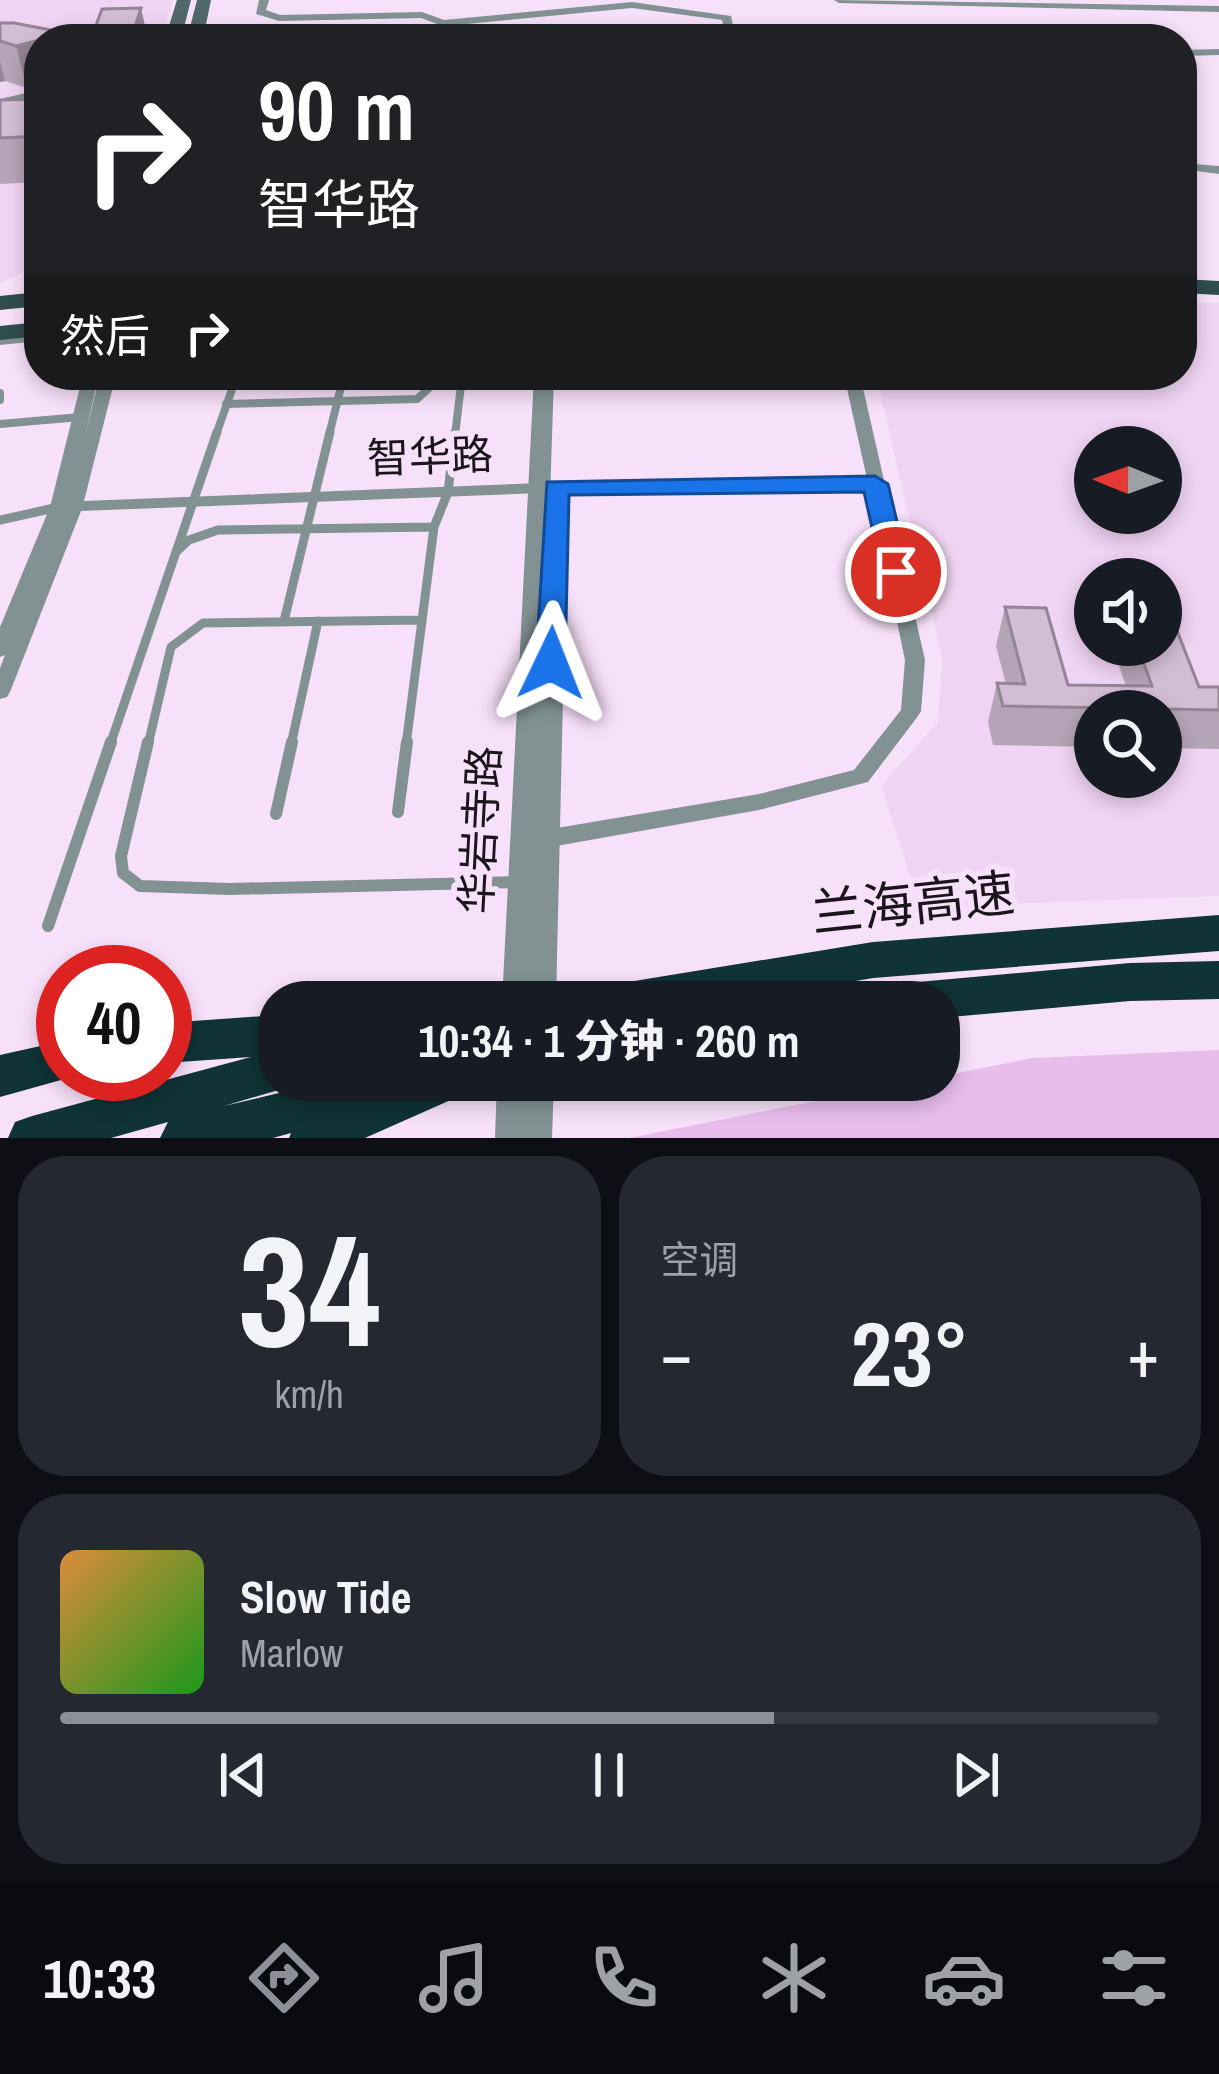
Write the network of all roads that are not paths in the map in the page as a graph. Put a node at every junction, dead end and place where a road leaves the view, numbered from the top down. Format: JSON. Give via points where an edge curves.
{"nodes":[{"id":1,"x":264,"y":0,"type":"edge"},
{"id":2,"x":839,"y":0,"type":"edge"},
{"id":3,"x":1219,"y":9,"type":"edge"},
{"id":4,"x":443,"y":22,"type":"joint"},
{"id":5,"x":728,"y":24,"type":"edge"},
{"id":6,"x":3,"y":99,"type":"edge"},
{"id":7,"x":11,"y":115,"type":"edge"},
{"id":8,"x":90,"y":390,"type":"edge"},
{"id":9,"x":101,"y":390,"type":"edge"},
{"id":10,"x":231,"y":390,"type":"edge"},
{"id":11,"x":341,"y":390,"type":"edge"},
{"id":12,"x":427,"y":390,"type":"edge"},
{"id":13,"x":460,"y":390,"type":"edge"},
{"id":14,"x":545,"y":390,"type":"edge"},
{"id":15,"x":557,"y":390,"type":"edge"},
{"id":16,"x":855,"y":390,"type":"edge"},
{"id":17,"x":338,"y":401,"type":"junction"},
{"id":18,"x":226,"y":404,"type":"junction"},
{"id":19,"x":89,"y":416,"type":"junction"},
{"id":20,"x":0,"y":424,"type":"edge"},
{"id":21,"x":875,"y":484,"type":"junction"},
{"id":22,"x":549,"y":488,"type":"junction"},
{"id":23,"x":448,"y":492,"type":"junction"},
{"id":24,"x":317,"y":496,"type":"junction"},
{"id":25,"x":194,"y":502,"type":"junction"},
{"id":26,"x":66,"y":507,"type":"junction"},
{"id":27,"x":0,"y":520,"type":"edge"},
{"id":28,"x":434,"y":527,"type":"junction"},
{"id":29,"x":307,"y":528,"type":"junction"},
{"id":30,"x":172,"y":556,"type":"junction"},
{"id":31,"x":422,"y":620,"type":"junction"},
{"id":32,"x":284,"y":621,"type":"junction"},
{"id":33,"x":318,"y":621,"type":"junction"},
{"id":34,"x":0,"y":650,"type":"edge"},
{"id":35,"x":0,"y":692,"type":"edge"},
{"id":36,"x":398,"y":812,"type":"dead end"},
{"id":37,"x":276,"y":814,"type":"dead end"},
{"id":38,"x":545,"y":838,"type":"junction"},
{"id":39,"x":523,"y":882,"type":"junction"},
{"id":40,"x":48,"y":926,"type":"dead end"},
{"id":41,"x":1219,"y":933,"type":"edge"},
{"id":42,"x":1219,"y":980,"type":"edge"},
{"id":43,"x":519,"y":981,"type":"edge"},
{"id":44,"x":541,"y":981,"type":"edge"},
{"id":45,"x":751,"y":981,"type":"edge"},
{"id":46,"x":960,"y":997,"type":"edge"},
{"id":47,"x":258,"y":1036,"type":"edge"},
{"id":48,"x":192,"y":1041,"type":"edge"},
{"id":49,"x":36,"y":1067,"type":"edge"},
{"id":50,"x":0,"y":1076,"type":"edge"},
{"id":51,"x":258,"y":1076,"type":"edge"},
{"id":52,"x":336,"y":1101,"type":"edge"},
{"id":53,"x":398,"y":1101,"type":"edge"},
{"id":54,"x":513,"y":1101,"type":"edge"},
{"id":55,"x":536,"y":1101,"type":"edge"},
{"id":56,"x":32,"y":1138,"type":"edge"},
{"id":57,"x":184,"y":1138,"type":"edge"},
{"id":58,"x":313,"y":1138,"type":"edge"},
{"id":59,"x":512,"y":1138,"type":"edge"},
{"id":60,"x":535,"y":1138,"type":"edge"}],
"edges":[{"from":1,"to":4,"type":"street","via":[[260,12],[278,18],[422,14]]},
{"from":2,"to":3,"type":"street"},
{"from":4,"to":5,"type":"street","via":[[648,6],[727,17]]},
{"from":6,"to":7,"type":"lane"},
{"from":8,"to":19,"type":"street"},
{"from":9,"to":19,"type":"street"},
{"from":10,"to":18,"type":"lane"},
{"from":11,"to":17,"type":"lane"},
{"from":12,"to":17,"type":"lane","via":[[417,398]]},
{"from":13,"to":23,"type":"lane"},
{"from":14,"to":22,"type":"street","name":"华岩寺路"},
{"from":15,"to":22,"type":"street","name":"华岩寺路"},
{"from":16,"to":21,"type":"street"},
{"from":17,"to":18,"type":"lane"},
{"from":17,"to":24,"type":"lane"},
{"from":18,"to":25,"type":"lane"},
{"from":19,"to":20,"type":"lane"},
{"from":19,"to":26,"type":"street"},
{"from":21,"to":22,"type":"street","name":"智华路"},
{"from":21,"to":38,"type":"street","via":[[916,660],[911,711],[861,776]]},
{"from":22,"to":23,"type":"street","name":"智华路"},
{"from":22,"to":38,"type":"street","name":"华岩寺路"},
{"from":22,"to":39,"type":"street","name":"华岩寺路"},
{"from":23,"to":24,"type":"street","name":"智华路"},
{"from":23,"to":28,"type":"lane"},
{"from":24,"to":25,"type":"street","name":"智华路"},
{"from":24,"to":29,"type":"lane"},
{"from":25,"to":26,"type":"street","name":"智华路"},
{"from":25,"to":30,"type":"lane"},
{"from":26,"to":27,"type":"lane"},
{"from":26,"to":34,"type":"street"},
{"from":26,"to":35,"type":"street"},
{"from":28,"to":29,"type":"lane"},
{"from":28,"to":31,"type":"lane"},
{"from":29,"to":30,"type":"lane","via":[[218,530],[188,540]]},
{"from":29,"to":32,"type":"lane"},
{"from":30,"to":40,"type":"lane"},
{"from":31,"to":33,"type":"lane"},
{"from":31,"to":36,"type":"lane"},
{"from":32,"to":33,"type":"lane"},
{"from":32,"to":39,"type":"lane","via":[[203,622],[171,647],[123,873],[140,886],[230,889]]},
{"from":33,"to":37,"type":"lane"},
{"from":38,"to":44,"type":"street","name":"华岩寺路"},
{"from":39,"to":43,"type":"street","name":"华岩寺路"},
{"from":41,"to":45,"type":"highway","name":"兰海高速","via":[[873,961]]},
{"from":42,"to":46,"type":"highway"},
{"from":47,"to":48,"type":"highway"},
{"from":49,"to":50,"type":"highway"},
{"from":51,"to":56,"type":"highway"},
{"from":52,"to":57,"type":"highway"},
{"from":53,"to":58,"type":"highway"},
{"from":54,"to":59,"type":"street"},
{"from":55,"to":60,"type":"street"}]}
